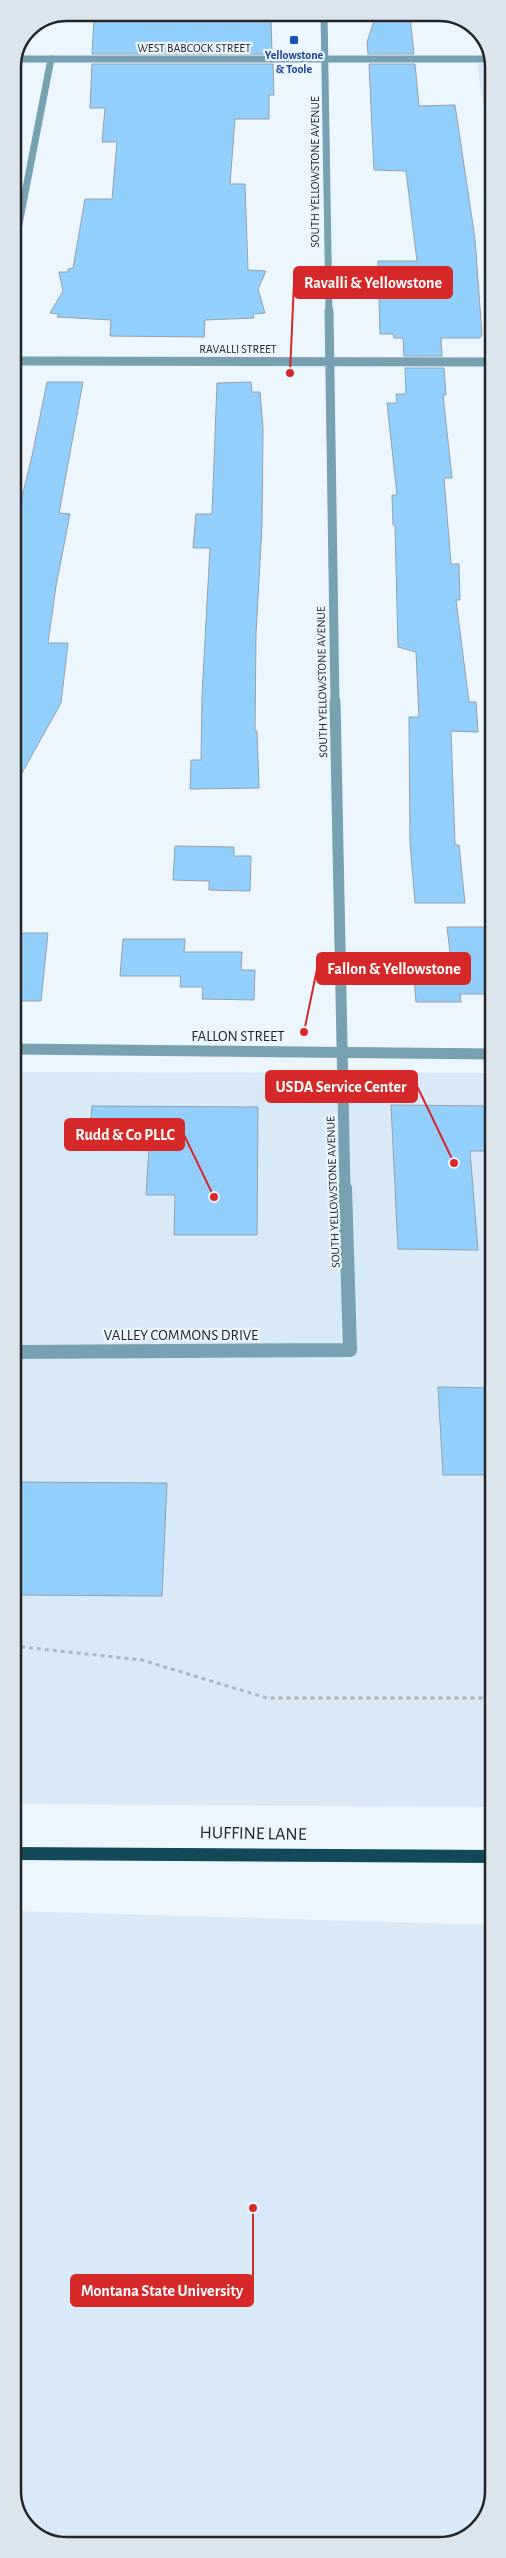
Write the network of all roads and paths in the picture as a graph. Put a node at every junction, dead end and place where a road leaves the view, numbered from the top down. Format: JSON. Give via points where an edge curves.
{"nodes":[{"id":1,"x":324,"y":21,"type":"edge"},
{"id":2,"x":22,"y":59,"type":"edge"},
{"id":3,"x":51,"y":59,"type":"junction"},
{"id":4,"x":326,"y":59,"type":"junction"},
{"id":5,"x":484,"y":59,"type":"edge"},
{"id":6,"x":21,"y":210,"type":"edge"},
{"id":7,"x":21,"y":361,"type":"edge"},
{"id":8,"x":329,"y":361,"type":"junction"},
{"id":9,"x":485,"y":362,"type":"edge"},
{"id":10,"x":21,"y":1049,"type":"edge"},
{"id":11,"x":341,"y":1052,"type":"junction"},
{"id":12,"x":485,"y":1054,"type":"edge"},
{"id":13,"x":350,"y":1350,"type":"joint"},
{"id":14,"x":21,"y":1352,"type":"edge"},
{"id":15,"x":21,"y":1647,"type":"edge"},
{"id":16,"x":485,"y":1698,"type":"edge"},
{"id":17,"x":21,"y":1853,"type":"edge"},
{"id":18,"x":485,"y":1857,"type":"edge"}],
"edges":[{"from":1,"to":4,"type":"street","name":"SOUTH YELLOWSTONE AVENUE"},
{"from":2,"to":3,"type":"street","name":"WEST BABCOCK STREET"},
{"from":3,"to":4,"type":"street","name":"WEST BABCOCK STREET"},
{"from":3,"to":6,"type":"street"},
{"from":4,"to":5,"type":"street","name":"WEST BABCOCK STREET"},
{"from":4,"to":8,"type":"street","name":"SOUTH YELLOWSTONE AVENUE"},
{"from":7,"to":8,"type":"street","name":"RAVALLI STREET"},
{"from":8,"to":9,"type":"street","name":"RAVALLI STREET"},
{"from":8,"to":11,"type":"street","name":"SOUTH YELLOWSTONE AVENUE"},
{"from":10,"to":11,"type":"street","name":"FALLON STREET"},
{"from":11,"to":12,"type":"street","name":"FALLON STREET"},
{"from":11,"to":13,"type":"street","name":"SOUTH YELLOWSTONE AVENUE"},
{"from":13,"to":14,"type":"street","name":"VALLEY COMMONS DRIVE"},
{"from":15,"to":16,"type":"path","via":[[142,1660],[267,1698]]},
{"from":17,"to":18,"type":"highway","name":"HUFFINE LANE"}]}
